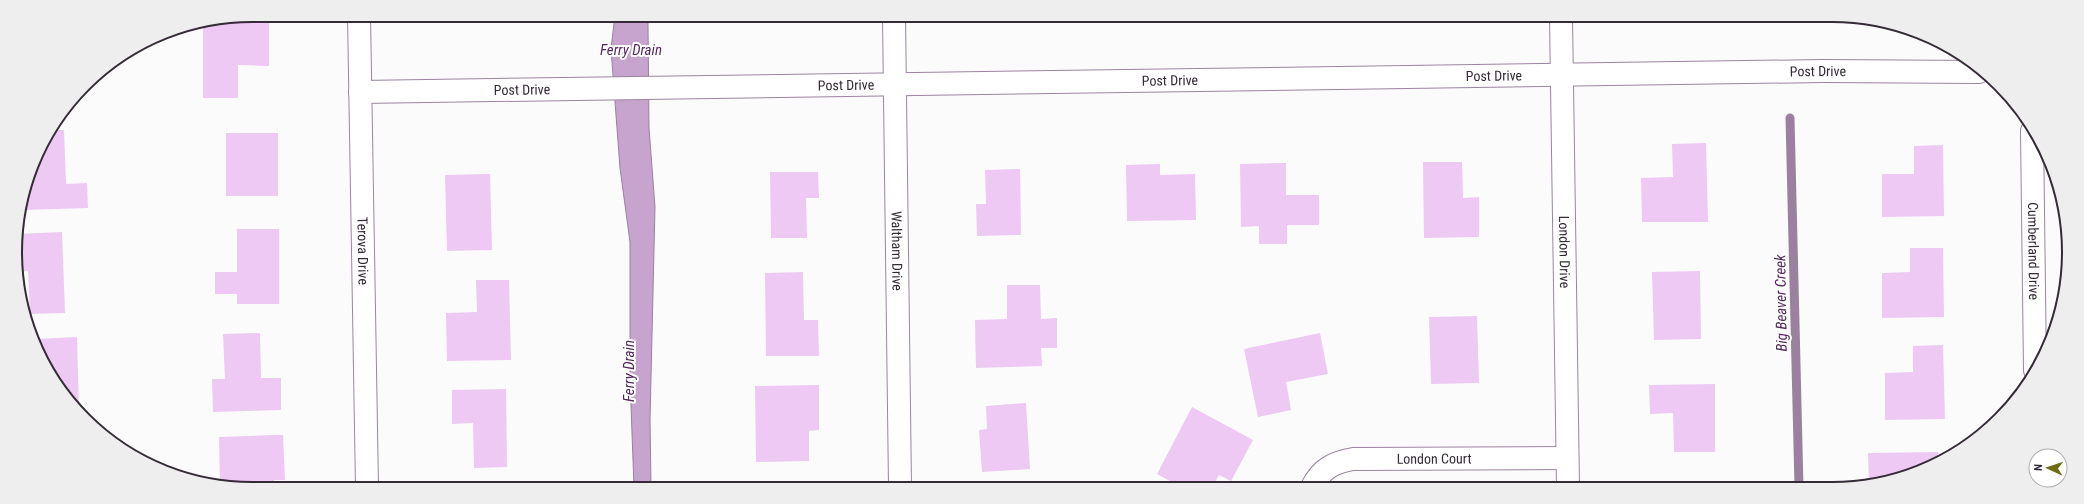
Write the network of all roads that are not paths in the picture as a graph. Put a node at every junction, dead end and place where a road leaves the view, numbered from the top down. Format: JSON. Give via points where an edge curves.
{"nodes":[{"id":1,"x":359,"y":22,"type":"edge"},
{"id":2,"x":894,"y":22,"type":"edge"},
{"id":3,"x":1560,"y":22,"type":"edge"},
{"id":4,"x":1975,"y":72,"type":"edge"},
{"id":5,"x":1561,"y":75,"type":"junction"},
{"id":6,"x":894,"y":83,"type":"junction"},
{"id":7,"x":360,"y":92,"type":"junction"},
{"id":8,"x":2032,"y":139,"type":"edge"},
{"id":9,"x":2035,"y":360,"type":"edge"},
{"id":10,"x":1567,"y":458,"type":"junction"},
{"id":11,"x":367,"y":482,"type":"edge"},
{"id":12,"x":900,"y":482,"type":"edge"},
{"id":13,"x":1315,"y":482,"type":"edge"},
{"id":14,"x":1568,"y":482,"type":"edge"}],
"edges":[{"from":1,"to":7,"type":"street","name":"Terova Drive"},
{"from":2,"to":6,"type":"street","name":"Waltham Drive"},
{"from":3,"to":5,"type":"street","name":"London Drive"},
{"from":4,"to":5,"type":"street","name":"Post Drive"},
{"from":5,"to":6,"type":"street","name":"Post Drive"},
{"from":5,"to":10,"type":"street","name":"London Drive"},
{"from":6,"to":7,"type":"street","name":"Post Drive"},
{"from":6,"to":12,"type":"street","name":"Waltham Drive"},
{"from":7,"to":11,"type":"street","name":"Terova Drive"},
{"from":8,"to":9,"type":"street","name":"Cumberland Drive"},
{"from":10,"to":13,"type":"street","name":"London Court","via":[[1353,459],[1334,463],[1319,475]]},
{"from":10,"to":14,"type":"street","name":"London Drive"}]}
